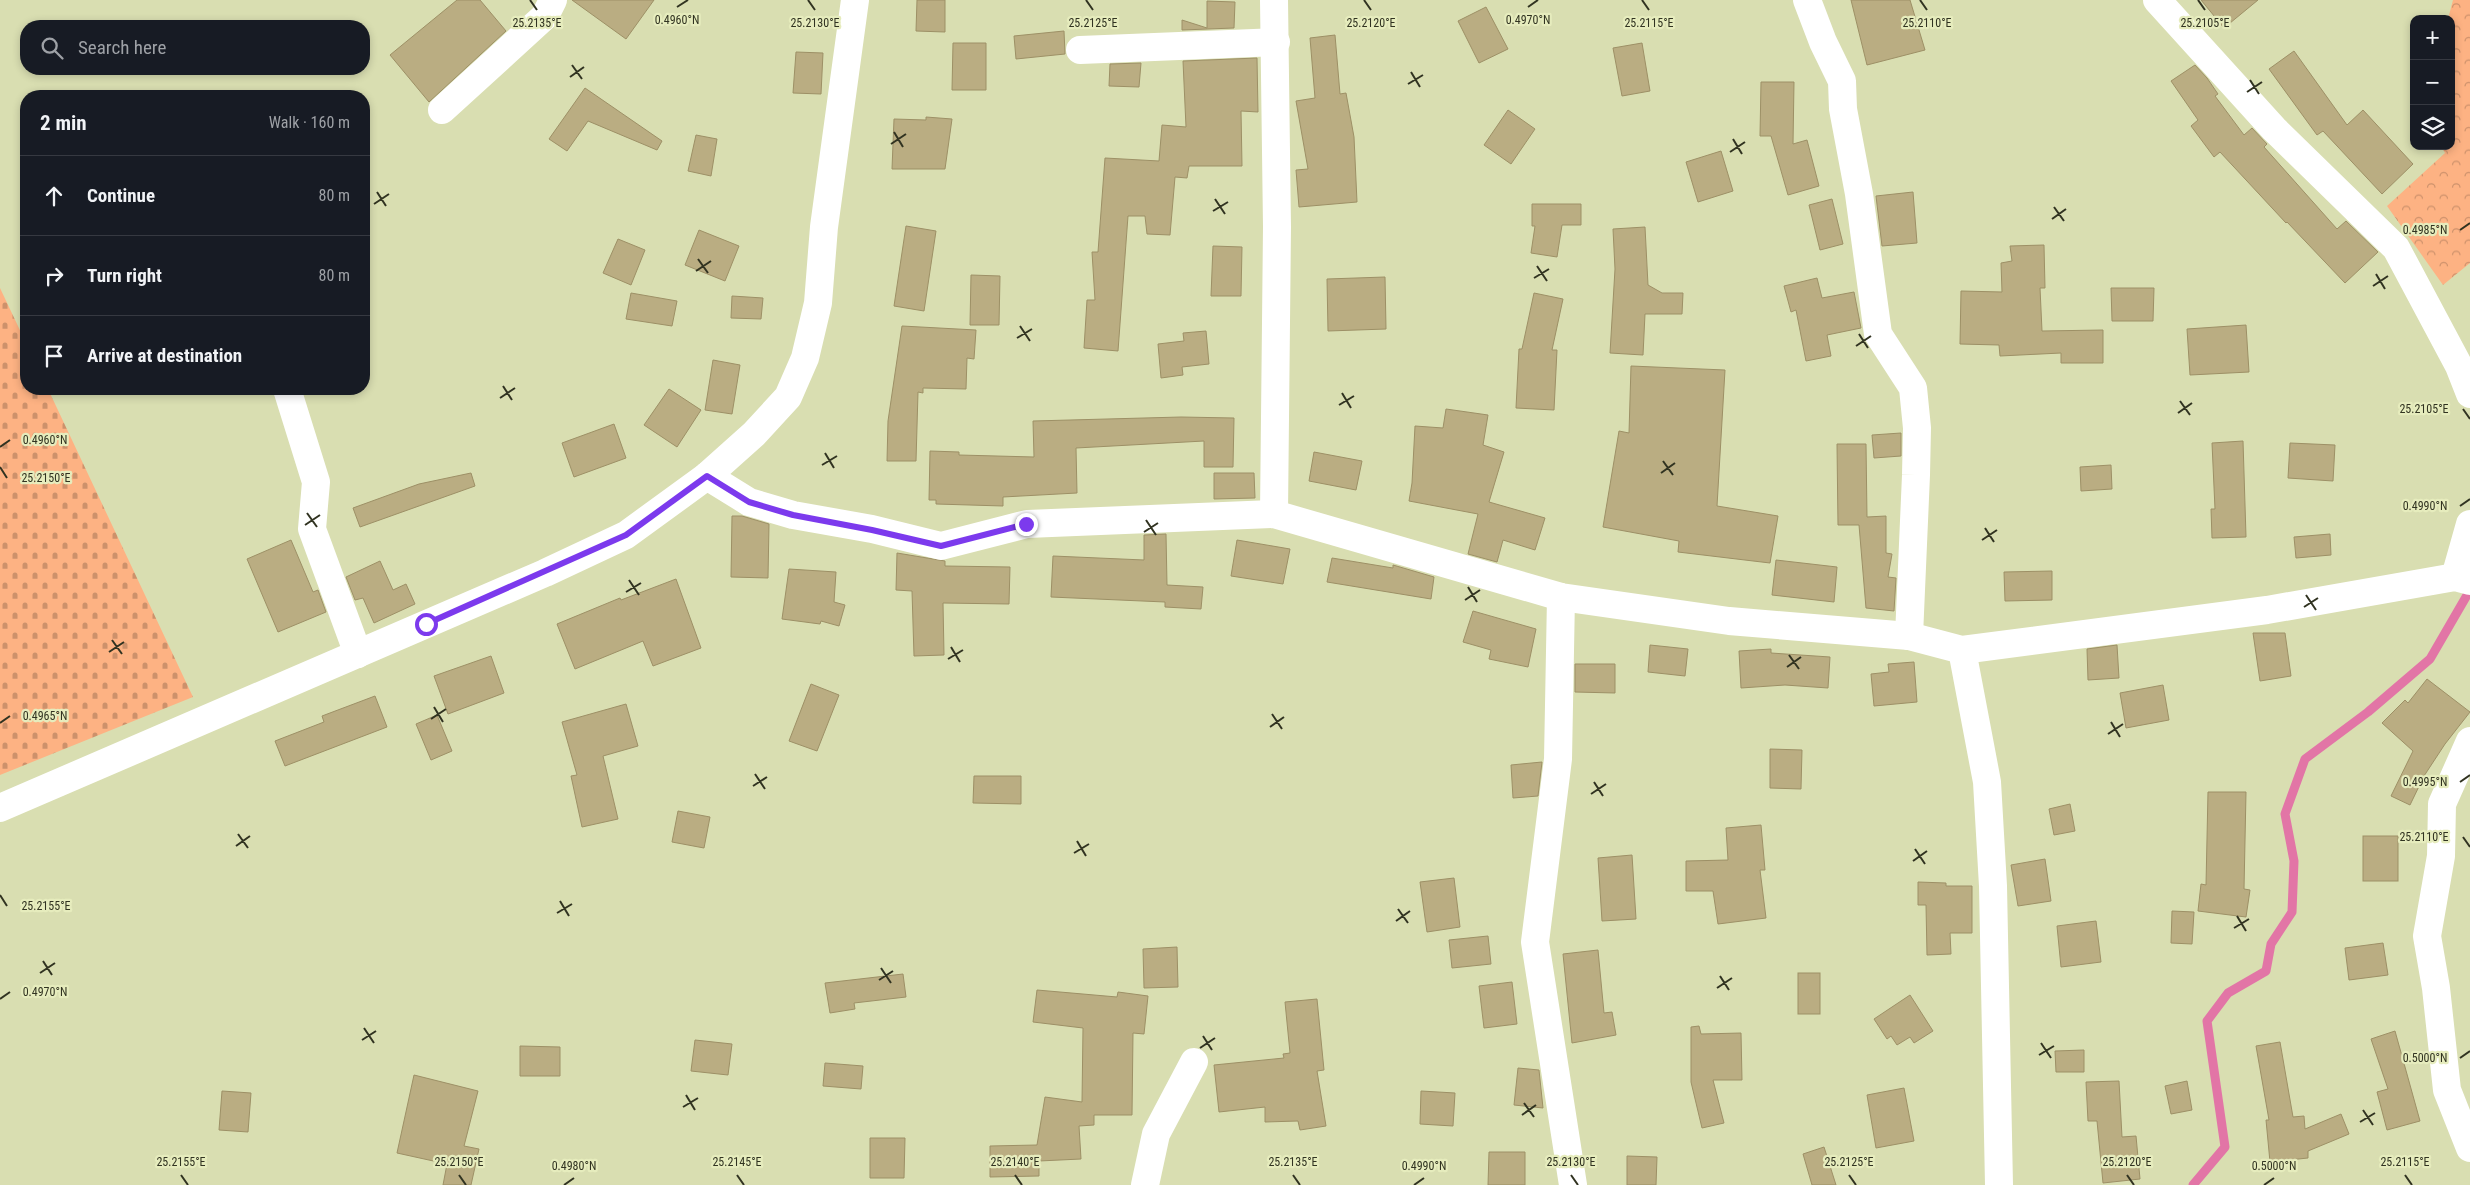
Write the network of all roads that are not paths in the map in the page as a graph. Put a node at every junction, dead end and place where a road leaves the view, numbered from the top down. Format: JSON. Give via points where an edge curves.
{"nodes":[{"id":1,"x":553,"y":0,"type":"edge"},
{"id":2,"x":855,"y":0,"type":"edge"},
{"id":3,"x":1274,"y":0,"type":"edge"},
{"id":4,"x":1807,"y":0,"type":"edge"},
{"id":5,"x":2157,"y":0,"type":"edge"},
{"id":6,"x":1276,"y":42,"type":"junction"},
{"id":7,"x":1080,"y":50,"type":"dead end"},
{"id":8,"x":442,"y":110,"type":"dead end"},
{"id":9,"x":2470,"y":394,"type":"edge"},
{"id":10,"x":289,"y":395,"type":"edge"},
{"id":11,"x":707,"y":476,"type":"junction"},
{"id":12,"x":1274,"y":514,"type":"junction"},
{"id":13,"x":2470,"y":524,"type":"edge"},
{"id":14,"x":2462,"y":579,"type":"edge"},
{"id":15,"x":1561,"y":597,"type":"junction"},
{"id":16,"x":1909,"y":636,"type":"junction"},
{"id":17,"x":1962,"y":650,"type":"junction"},
{"id":18,"x":358,"y":654,"type":"junction"},
{"id":19,"x":2470,"y":741,"type":"edge"},
{"id":20,"x":0,"y":808,"type":"edge"},
{"id":21,"x":1194,"y":1062,"type":"dead end"},
{"id":22,"x":2470,"y":1148,"type":"edge"},
{"id":23,"x":1145,"y":1185,"type":"edge"},
{"id":24,"x":1573,"y":1185,"type":"edge"},
{"id":25,"x":1999,"y":1185,"type":"edge"}],
"edges":[{"from":1,"to":8,"type":"street","via":[[545,16]]},
{"from":2,"to":11,"type":"street","via":[[824,227],[818,303],[805,358],[788,397],[754,434]]},
{"from":3,"to":6,"type":"street"},
{"from":4,"to":16,"type":"street","via":[[1842,81],[1843,110],[1859,194],[1878,334],[1913,388],[1917,428]]},
{"from":5,"to":9,"type":"street","via":[[2274,129],[2396,248],[2459,366]]},
{"from":6,"to":7,"type":"street"},
{"from":6,"to":12,"type":"street"},
{"from":10,"to":18,"type":"street","via":[[316,482],[312,529]]},
{"from":11,"to":12,"type":"street","via":[[749,502],[793,515],[941,546],[1026,524]]},
{"from":11,"to":18,"type":"street","via":[[626,535]]},
{"from":12,"to":15,"type":"street"},
{"from":13,"to":14,"type":"street"},
{"from":14,"to":17,"type":"street","via":[[2267,610]]},
{"from":15,"to":16,"type":"street","via":[[1729,621]]},
{"from":15,"to":24,"type":"street","via":[[1558,759],[1535,942]]},
{"from":16,"to":17,"type":"street"},
{"from":17,"to":25,"type":"street","via":[[1986,782],[1993,896]]},
{"from":18,"to":20,"type":"street"},
{"from":19,"to":22,"type":"street","via":[[2442,804],[2441,856],[2427,936],[2447,1090]]},
{"from":21,"to":23,"type":"street","via":[[1156,1134]]}]}
